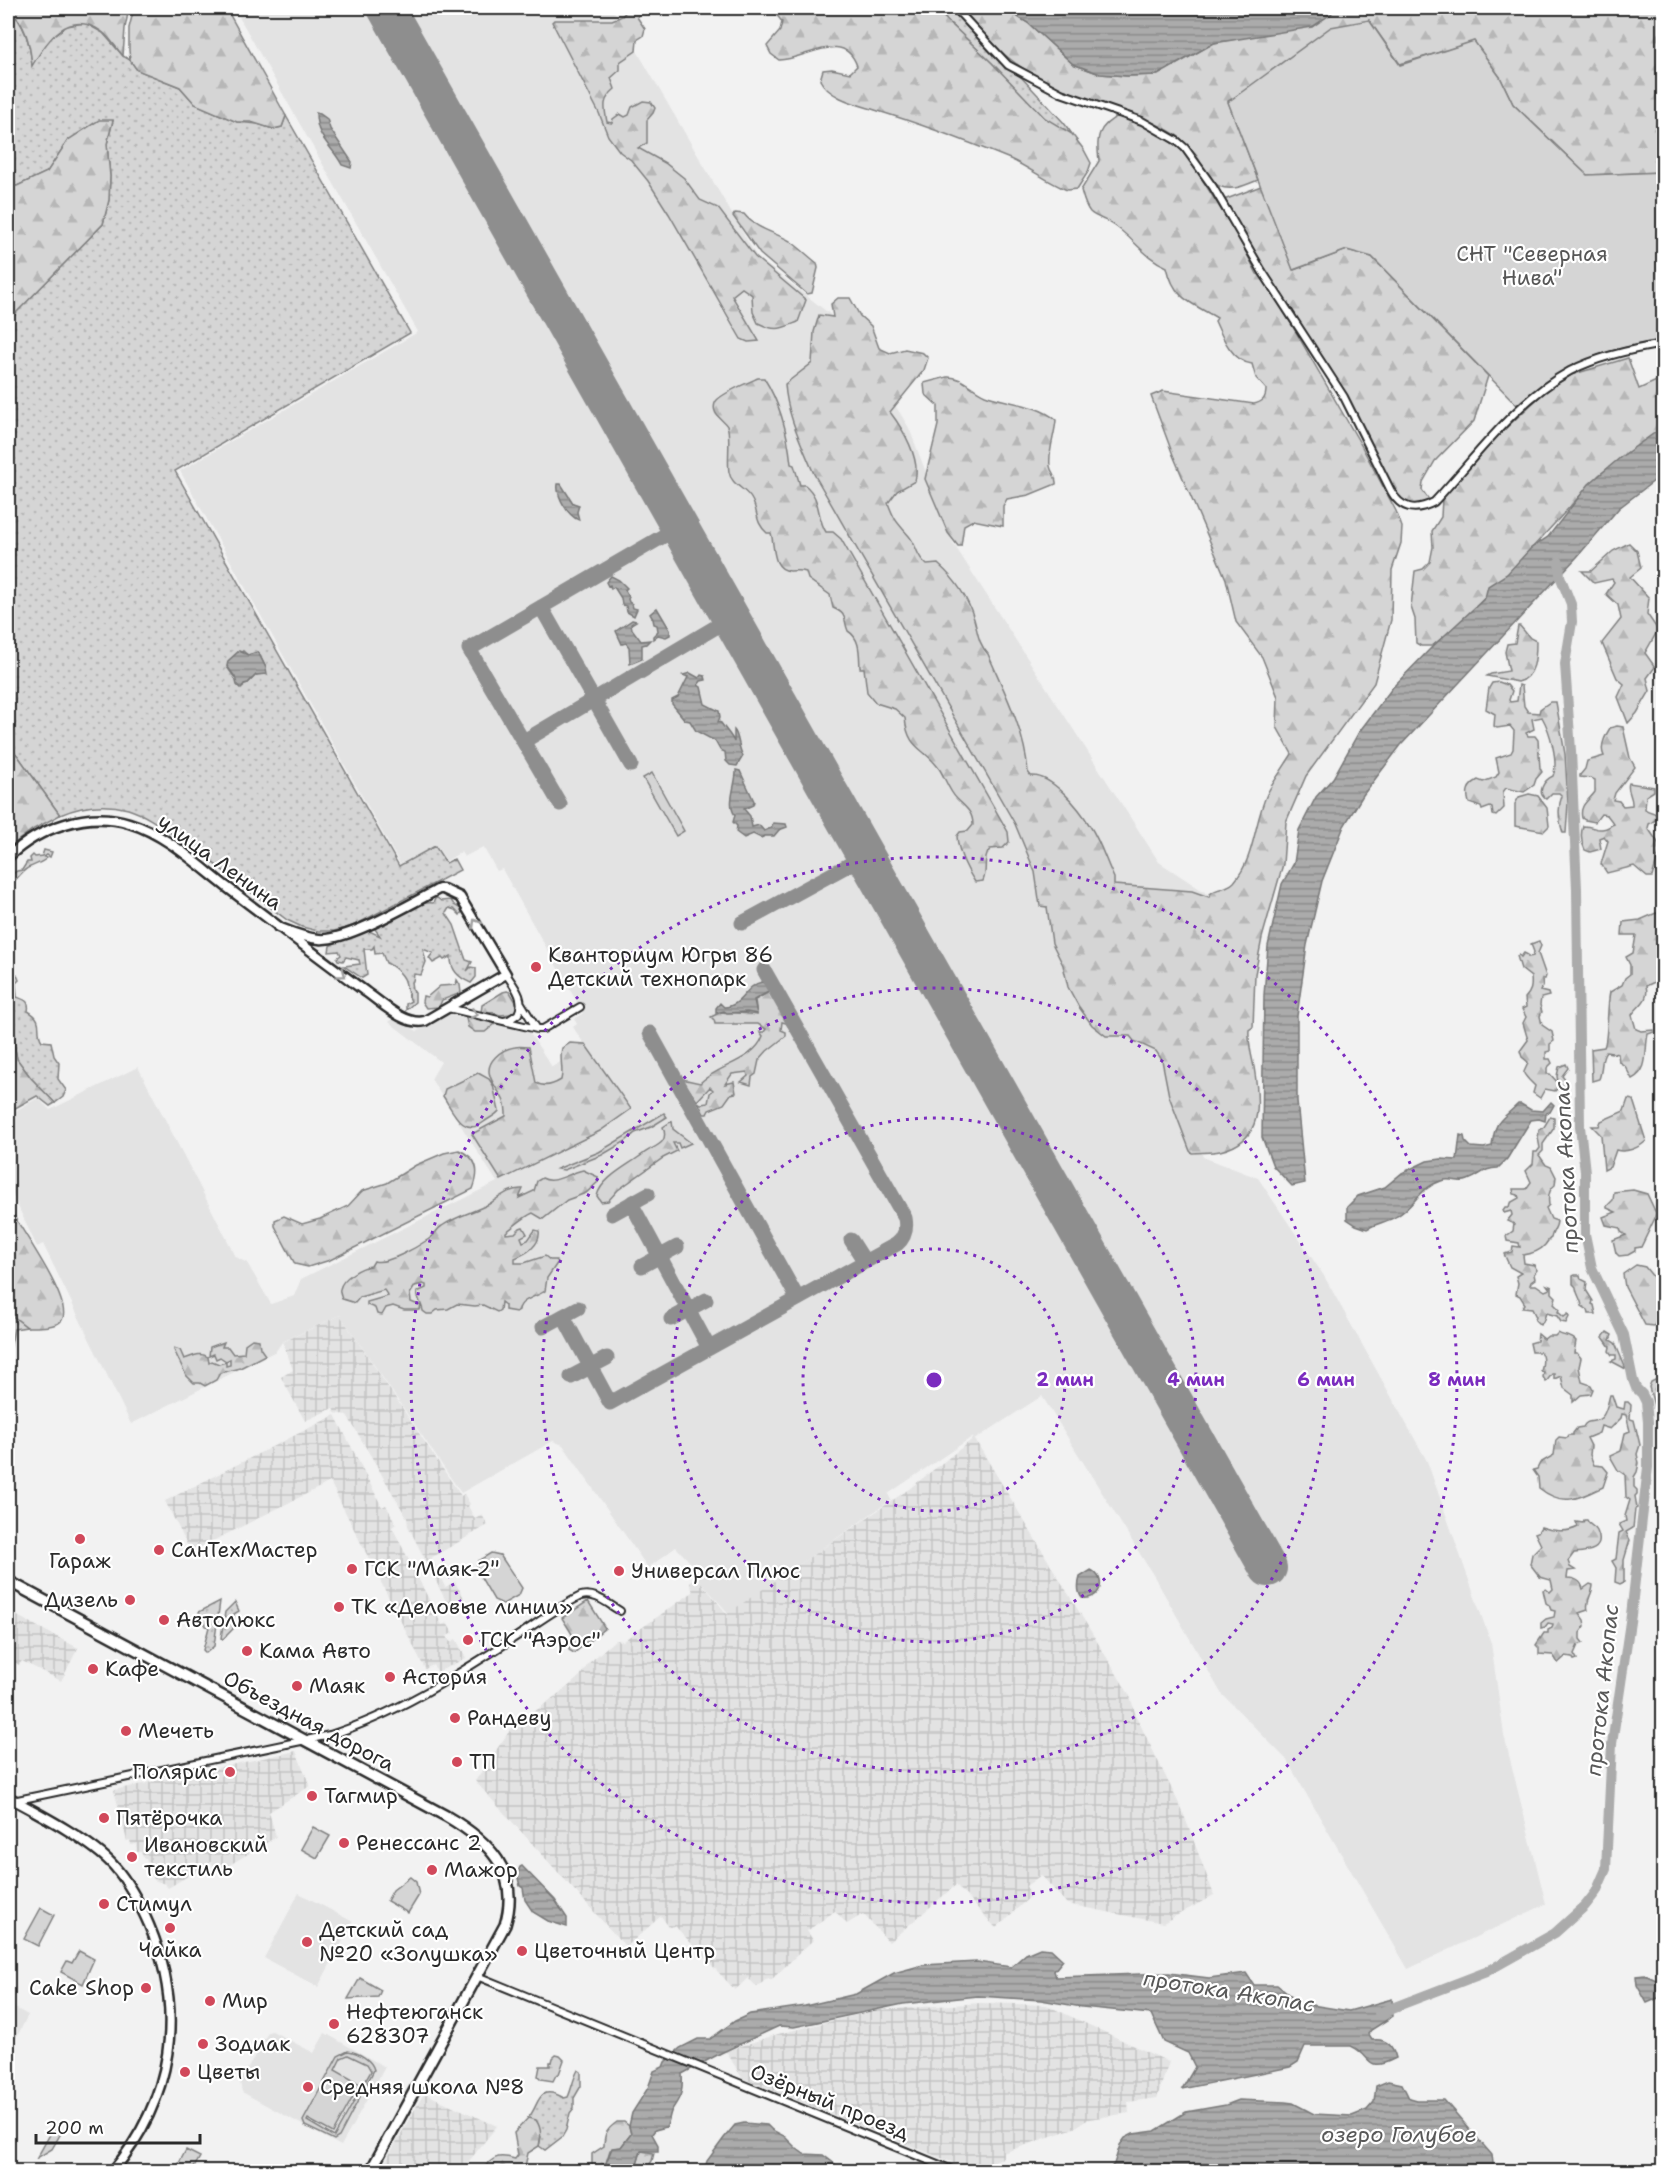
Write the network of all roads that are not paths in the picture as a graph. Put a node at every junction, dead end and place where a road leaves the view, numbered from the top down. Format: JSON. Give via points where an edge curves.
{"nodes":[{"id":1,"x":955,"y":8,"type":"edge"},
{"id":2,"x":1664,"y":344,"type":"edge"},
{"id":3,"x":8,"y":857,"type":"edge"},
{"id":4,"x":278,"y":927,"type":"junction"},
{"id":5,"x":321,"y":940,"type":"junction"},
{"id":6,"x":315,"y":955,"type":"junction"},
{"id":7,"x":506,"y":974,"type":"junction"},
{"id":8,"x":521,"y":1003,"type":"junction"},
{"id":9,"x":580,"y":1007,"type":"dead end"},
{"id":10,"x":447,"y":1008,"type":"junction"},
{"id":11,"x":500,"y":1021,"type":"junction"},
{"id":12,"x":537,"y":1029,"type":"junction"},
{"id":13,"x":8,"y":1581,"type":"edge"},
{"id":14,"x":620,"y":1611,"type":"dead end"},
{"id":15,"x":307,"y":1740,"type":"junction"},
{"id":16,"x":10,"y":1800,"type":"edge"},
{"id":17,"x":477,"y":1976,"type":"junction"},
{"id":18,"x":112,"y":2172,"type":"edge"},
{"id":19,"x":370,"y":2172,"type":"edge"},
{"id":20,"x":957,"y":2172,"type":"edge"}],
"edges":[{"from":1,"to":2,"type":"street","via":[[1008,65],[1061,93],[1142,121],[1185,148],[1344,397],[1390,491],[1403,506],[1425,507],[1434,502],[1508,421],[1570,371],[1597,359]]},
{"from":3,"to":4,"type":"street","name":"улица Ленина","via":[[35,836],[68,823],[93,819],[130,823],[176,848]]},
{"from":4,"to":5,"type":"street"},
{"from":4,"to":6,"type":"street","name":"улица Ленина"},
{"from":5,"to":6,"type":"street"},
{"from":7,"to":5,"type":"street","one_way":true,"via":[[460,897],[444,889],[341,937]]},
{"from":6,"to":10,"type":"street","name":"улица Ленина","one_way":true,"via":[[412,1022],[425,1021]]},
{"from":7,"to":8,"type":"street"},
{"from":7,"to":10,"type":"street"},
{"from":8,"to":11,"type":"street","via":[[514,1018]]},
{"from":8,"to":12,"type":"street"},
{"from":9,"to":12,"type":"street"},
{"from":10,"to":11,"type":"street","one_way":true},
{"from":11,"to":12,"type":"street"},
{"from":13,"to":15,"type":"main road","name":"Объездная дорога"},
{"from":14,"to":15,"type":"street","via":[[590,1594],[581,1596],[402,1705],[348,1730]]},
{"from":15,"to":16,"type":"street"},
{"from":15,"to":17,"type":"main road","name":"Объездная дорога","via":[[466,1827],[499,1862],[507,1881],[509,1908],[505,1925]]},
{"from":16,"to":18,"type":"street","via":[[93,1848],[115,1867],[141,1907],[162,1962],[170,2027],[163,2076],[140,2133]]},
{"from":17,"to":19,"type":"main road","name":"Объездная дорога"},
{"from":17,"to":20,"type":"street","name":"Озёрный проезд"}]}
